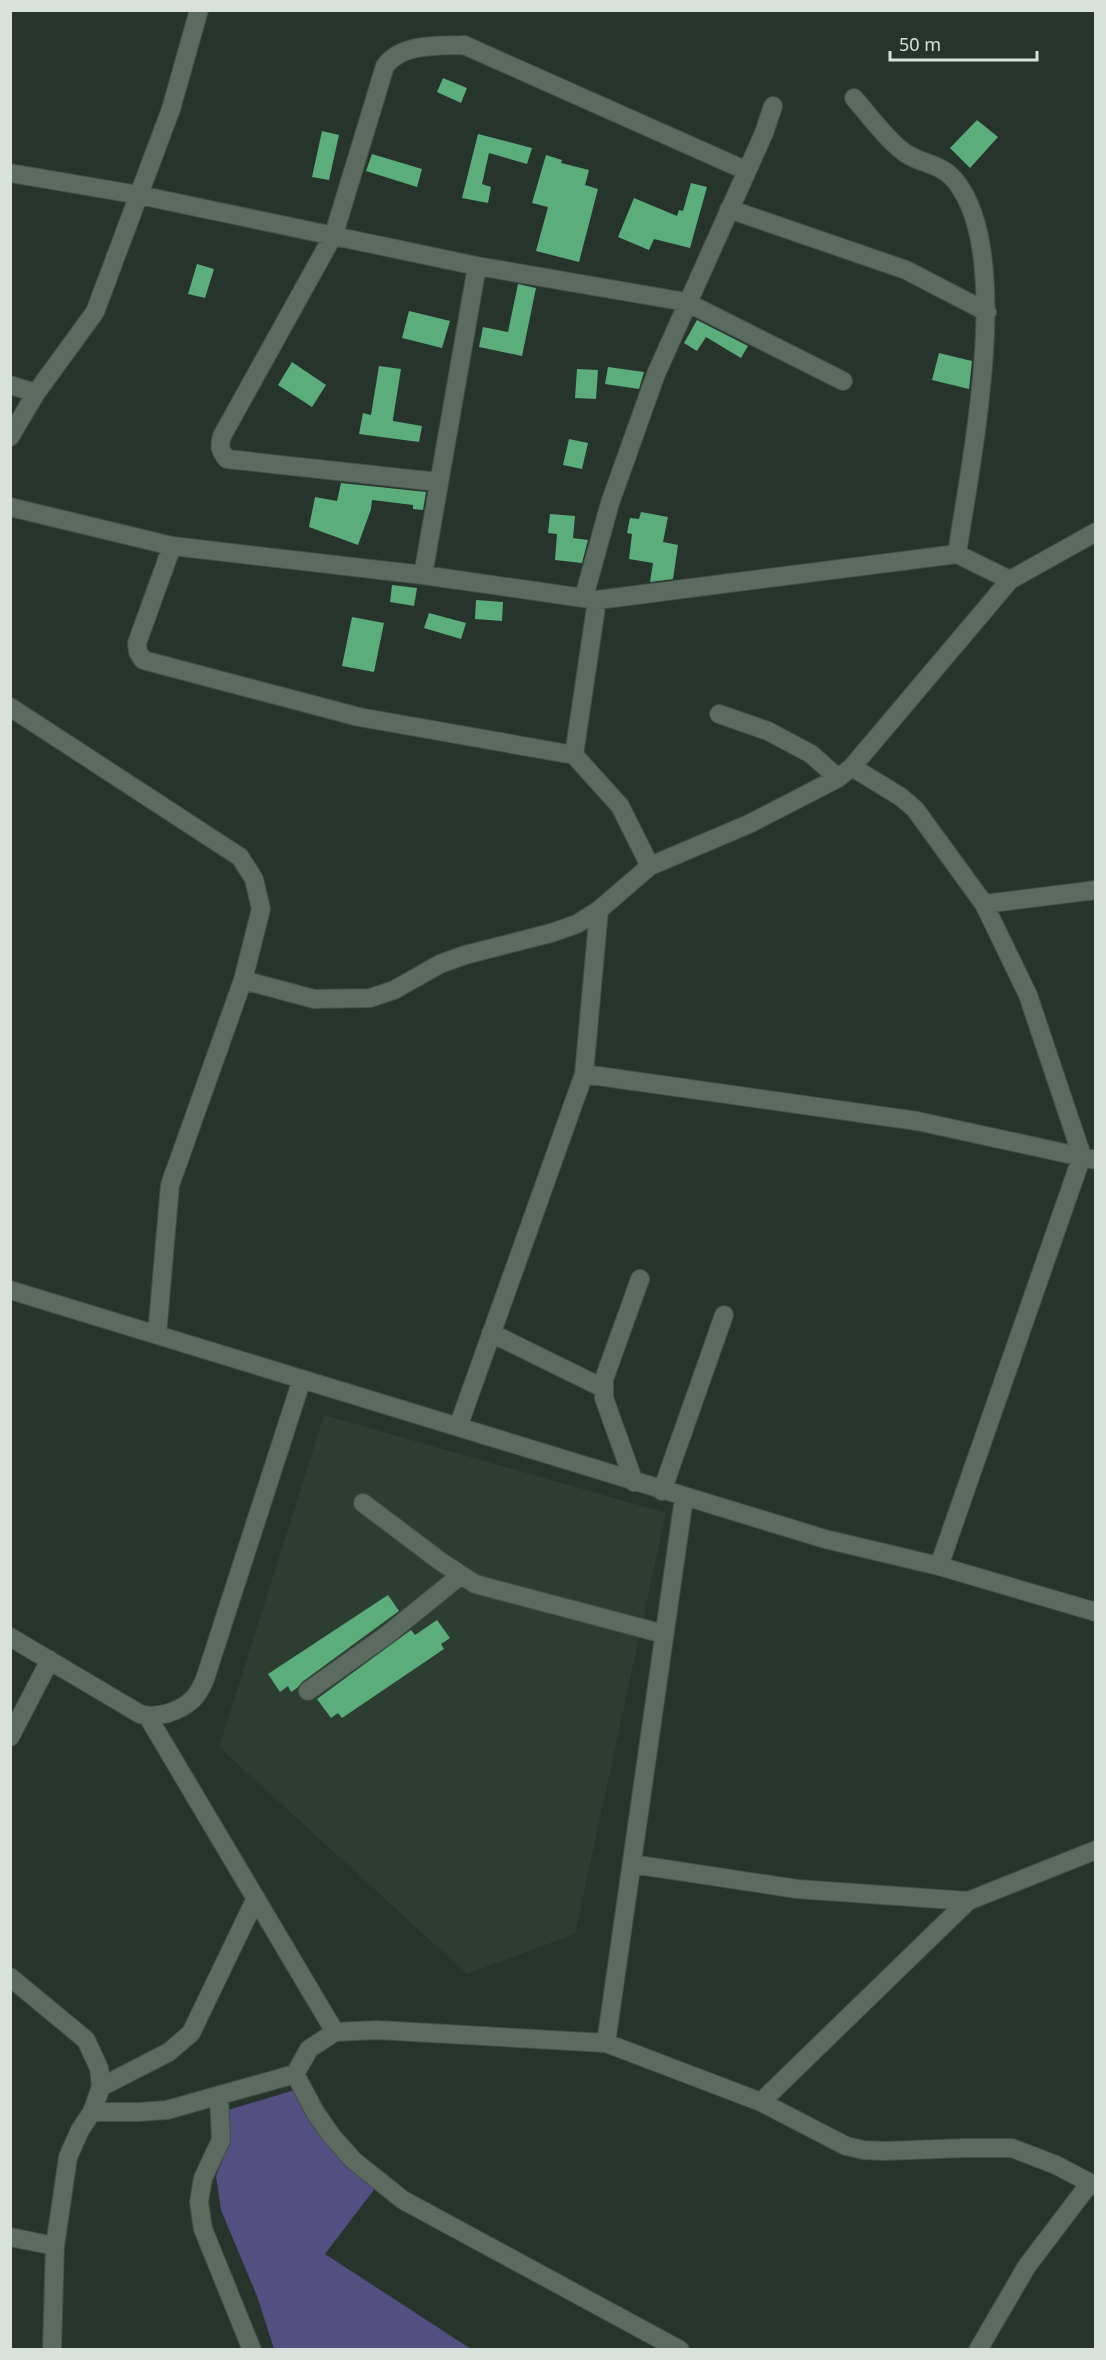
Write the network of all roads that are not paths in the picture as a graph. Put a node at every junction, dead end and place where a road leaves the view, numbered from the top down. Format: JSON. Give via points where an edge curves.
{"nodes":[{"id":1,"x":199,"y":10,"type":"edge"},
{"id":2,"x":854,"y":98,"type":"dead end"},
{"id":3,"x":772,"y":106,"type":"dead end"},
{"id":4,"x":747,"y":171,"type":"junction"},
{"id":5,"x":10,"y":173,"type":"edge"},
{"id":6,"x":139,"y":195,"type":"junction"},
{"id":7,"x":729,"y":208,"type":"junction"},
{"id":8,"x":334,"y":234,"type":"junction"},
{"id":9,"x":477,"y":266,"type":"junction"},
{"id":10,"x":686,"y":302,"type":"junction"},
{"id":11,"x":987,"y":312,"type":"junction"},
{"id":12,"x":843,"y":381,"type":"dead end"},
{"id":13,"x":10,"y":385,"type":"edge"},
{"id":14,"x":36,"y":393,"type":"junction"},
{"id":15,"x":10,"y":437,"type":"edge"},
{"id":16,"x":438,"y":482,"type":"junction"},
{"id":17,"x":10,"y":507,"type":"edge"},
{"id":18,"x":1095,"y":532,"type":"edge"},
{"id":19,"x":172,"y":546,"type":"junction"},
{"id":20,"x":957,"y":554,"type":"junction"},
{"id":21,"x":423,"y":575,"type":"junction"},
{"id":22,"x":1010,"y":580,"type":"junction"},
{"id":23,"x":591,"y":598,"type":"junction"},
{"id":24,"x":10,"y":706,"type":"edge"},
{"id":25,"x":719,"y":714,"type":"dead end"},
{"id":26,"x":574,"y":755,"type":"junction"},
{"id":27,"x":845,"y":772,"type":"junction"},
{"id":28,"x":650,"y":866,"type":"junction"},
{"id":29,"x":1095,"y":890,"type":"edge"},
{"id":30,"x":984,"y":904,"type":"junction"},
{"id":31,"x":599,"y":910,"type":"junction"},
{"id":32,"x":243,"y":981,"type":"junction"},
{"id":33,"x":584,"y":1074,"type":"junction"},
{"id":34,"x":1089,"y":1158,"type":"edge"},
{"id":35,"x":640,"y":1279,"type":"dead end"},
{"id":36,"x":10,"y":1290,"type":"edge"},
{"id":37,"x":724,"y":1315,"type":"dead end"},
{"id":38,"x":491,"y":1333,"type":"junction"},
{"id":39,"x":157,"y":1335,"type":"junction"},
{"id":40,"x":302,"y":1379,"type":"junction"},
{"id":41,"x":603,"y":1388,"type":"junction"},
{"id":42,"x":458,"y":1427,"type":"junction"},
{"id":43,"x":633,"y":1482,"type":"junction"},
{"id":44,"x":662,"y":1491,"type":"junction"},
{"id":45,"x":684,"y":1498,"type":"junction"},
{"id":46,"x":363,"y":1503,"type":"dead end"},
{"id":47,"x":939,"y":1566,"type":"junction"},
{"id":48,"x":461,"y":1575,"type":"junction"},
{"id":49,"x":1095,"y":1612,"type":"edge"},
{"id":50,"x":664,"y":1634,"type":"junction"},
{"id":51,"x":10,"y":1636,"type":"edge"},
{"id":52,"x":50,"y":1660,"type":"junction"},
{"id":53,"x":308,"y":1691,"type":"dead end"},
{"id":54,"x":148,"y":1717,"type":"junction"},
{"id":55,"x":10,"y":1737,"type":"edge"},
{"id":56,"x":1095,"y":1850,"type":"edge"},
{"id":57,"x":632,"y":1864,"type":"junction"},
{"id":58,"x":256,"y":1898,"type":"junction"},
{"id":59,"x":968,"y":1901,"type":"junction"},
{"id":60,"x":10,"y":1977,"type":"edge"},
{"id":61,"x":335,"y":2032,"type":"junction"},
{"id":62,"x":606,"y":2043,"type":"junction"},
{"id":63,"x":295,"y":2074,"type":"junction"},
{"id":64,"x":101,"y":2087,"type":"junction"},
{"id":65,"x":219,"y":2097,"type":"junction"},
{"id":66,"x":762,"y":2103,"type":"junction"},
{"id":67,"x":92,"y":2112,"type":"junction"},
{"id":68,"x":1093,"y":2185,"type":"edge"},
{"id":69,"x":10,"y":2237,"type":"edge"},
{"id":70,"x":56,"y":2246,"type":"junction"},
{"id":71,"x":52,"y":2349,"type":"edge"},
{"id":72,"x":252,"y":2349,"type":"edge"},
{"id":73,"x":680,"y":2349,"type":"edge"},
{"id":74,"x":978,"y":2349,"type":"edge"}],
"edges":[{"from":1,"to":6,"type":"street","via":[[171,109]]},
{"from":2,"to":11,"type":"street","via":[[900,150],[940,167],[957,183],[972,208],[981,249]]},
{"from":3,"to":4,"type":"street"},
{"from":4,"to":7,"type":"street"},
{"from":4,"to":8,"type":"street","via":[[464,45],[430,46],[391,58],[385,66]]},
{"from":5,"to":6,"type":"street"},
{"from":6,"to":8,"type":"street"},
{"from":6,"to":14,"type":"street","via":[[95,312]]},
{"from":7,"to":10,"type":"street"},
{"from":7,"to":11,"type":"street","via":[[906,270]]},
{"from":8,"to":9,"type":"street"},
{"from":8,"to":16,"type":"street","via":[[222,436],[222,453],[228,459]]},
{"from":9,"to":10,"type":"street"},
{"from":9,"to":16,"type":"street"},
{"from":10,"to":12,"type":"street"},
{"from":10,"to":23,"type":"street","via":[[610,504]]},
{"from":11,"to":20,"type":"street","via":[[981,391]]},
{"from":13,"to":14,"type":"street"},
{"from":14,"to":15,"type":"street"},
{"from":16,"to":21,"type":"street"},
{"from":17,"to":19,"type":"street"},
{"from":18,"to":22,"type":"street"},
{"from":19,"to":21,"type":"street"},
{"from":19,"to":26,"type":"street","via":[[137,644],[143,660],[359,717]]},
{"from":20,"to":22,"type":"street"},
{"from":20,"to":23,"type":"street"},
{"from":21,"to":23,"type":"street"},
{"from":22,"to":27,"type":"street"},
{"from":23,"to":26,"type":"street"},
{"from":24,"to":32,"type":"street","via":[[240,857],[254,879],[261,909]]},
{"from":25,"to":27,"type":"street","via":[[768,731]]},
{"from":26,"to":28,"type":"street","via":[[620,806]]},
{"from":27,"to":28,"type":"street","via":[[749,824]]},
{"from":27,"to":30,"type":"street","via":[[901,797],[915,809]]},
{"from":28,"to":31,"type":"street"},
{"from":29,"to":30,"type":"street"},
{"from":30,"to":34,"type":"street","via":[[1028,995]]},
{"from":31,"to":32,"type":"street","via":[[551,933],[440,964],[394,990],[370,998],[314,999]]},
{"from":31,"to":33,"type":"street"},
{"from":32,"to":39,"type":"street","via":[[170,1185]]},
{"from":33,"to":34,"type":"street","via":[[916,1121]]},
{"from":33,"to":38,"type":"street"},
{"from":34,"to":47,"type":"street"},
{"from":35,"to":41,"type":"street"},
{"from":36,"to":39,"type":"street"},
{"from":37,"to":44,"type":"street"},
{"from":38,"to":41,"type":"street"},
{"from":38,"to":42,"type":"street"},
{"from":39,"to":40,"type":"street"},
{"from":40,"to":42,"type":"street"},
{"from":40,"to":54,"type":"street","via":[[205,1679],[195,1698],[186,1704]]},
{"from":41,"to":43,"type":"street"},
{"from":42,"to":43,"type":"street"},
{"from":43,"to":44,"type":"street"},
{"from":44,"to":45,"type":"street"},
{"from":45,"to":47,"type":"street","via":[[825,1539]]},
{"from":45,"to":50,"type":"street"},
{"from":46,"to":48,"type":"street"},
{"from":47,"to":49,"type":"street"},
{"from":48,"to":50,"type":"street","via":[[475,1584]]},
{"from":48,"to":53,"type":"street","via":[[387,1635]]},
{"from":50,"to":57,"type":"street"},
{"from":51,"to":52,"type":"street"},
{"from":52,"to":54,"type":"street"},
{"from":52,"to":55,"type":"street"},
{"from":54,"to":58,"type":"street"},
{"from":56,"to":59,"type":"street"},
{"from":57,"to":59,"type":"street","via":[[796,1889]]},
{"from":57,"to":62,"type":"street"},
{"from":58,"to":61,"type":"street"},
{"from":58,"to":64,"type":"street","via":[[191,2032],[169,2052]]},
{"from":59,"to":66,"type":"street"},
{"from":60,"to":64,"type":"street","via":[[86,2040],[99,2068]]},
{"from":61,"to":62,"type":"street","via":[[377,2030]]},
{"from":61,"to":63,"type":"street","via":[[309,2049]]},
{"from":62,"to":66,"type":"street"},
{"from":63,"to":65,"type":"street"},
{"from":63,"to":73,"type":"street","via":[[331,2135],[353,2160],[403,2200]]},
{"from":64,"to":67,"type":"street"},
{"from":65,"to":67,"type":"street","via":[[167,2110]]},
{"from":65,"to":72,"type":"street","via":[[221,2140],[203,2178],[199,2202],[203,2229]]},
{"from":66,"to":68,"type":"street","via":[[846,2146],[885,2151],[1012,2148]]},
{"from":67,"to":70,"type":"street","via":[[68,2157]]},
{"from":68,"to":74,"type":"street","via":[[1027,2266]]},
{"from":69,"to":70,"type":"street"},
{"from":70,"to":71,"type":"street"}]}
